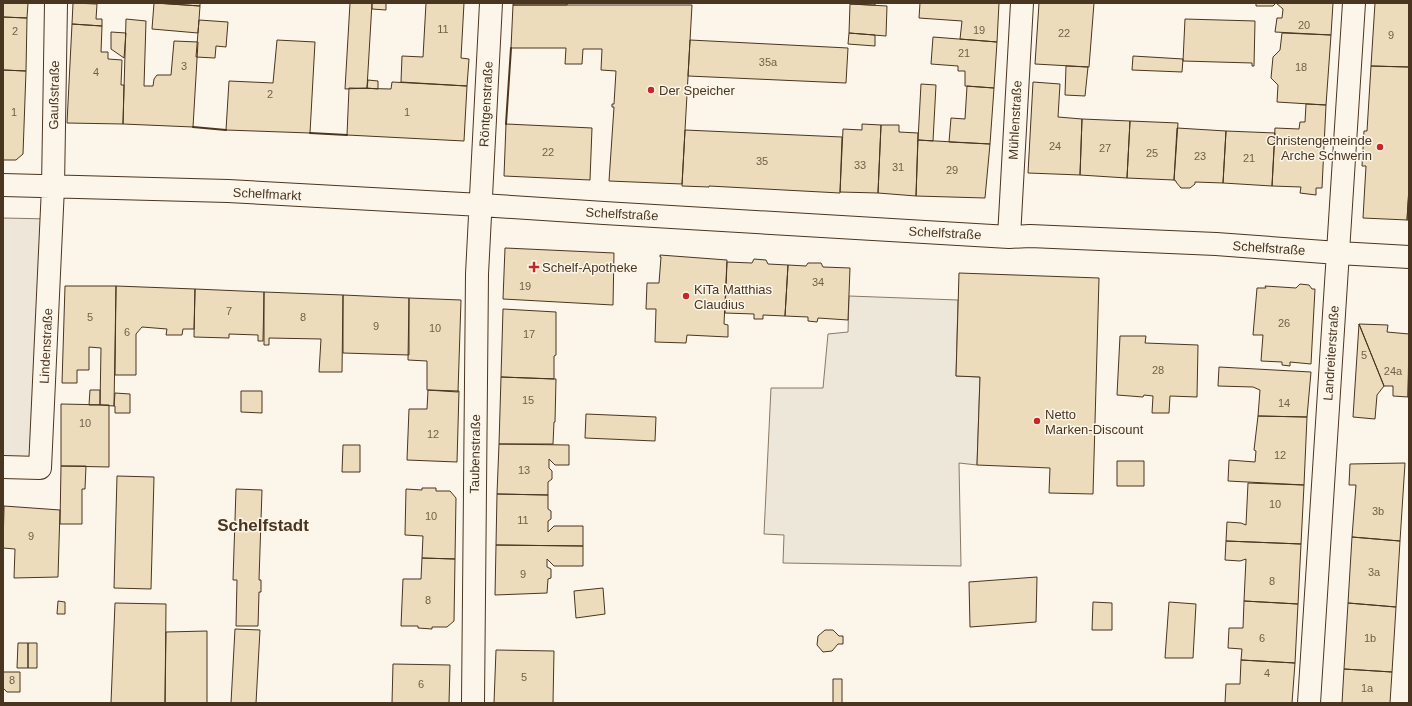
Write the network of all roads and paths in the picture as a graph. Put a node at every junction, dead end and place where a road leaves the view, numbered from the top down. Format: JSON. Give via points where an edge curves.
{"nodes":[{"id":1,"x":56,"y":3,"type":"edge"},
{"id":2,"x":491,"y":3,"type":"edge"},
{"id":3,"x":1022,"y":3,"type":"edge"},
{"id":4,"x":1354,"y":3,"type":"edge"},
{"id":5,"x":3,"y":185,"type":"edge"},
{"id":6,"x":53,"y":187,"type":"junction"},
{"id":7,"x":481,"y":205,"type":"junction"},
{"id":8,"x":1009,"y":237,"type":"junction"},
{"id":9,"x":1338,"y":253,"type":"junction"},
{"id":10,"x":1409,"y":257,"type":"edge"},
{"id":11,"x":3,"y":467,"type":"edge"},
{"id":12,"x":472,"y":703,"type":"edge"},
{"id":13,"x":1309,"y":703,"type":"edge"}],
"edges":[{"from":1,"to":6,"type":"street","name":"Gaußstraße"},
{"from":2,"to":7,"type":"street","name":"Röntgenstraße"},
{"from":3,"to":8,"type":"street","name":"Mühlenstraße"},
{"from":4,"to":9,"type":"street","name":"Landreiterstraße"},
{"from":5,"to":6,"type":"street","name":"Schelfmarkt"},
{"from":6,"to":7,"type":"street","name":"Schelfmarkt","via":[[228,191]]},
{"from":6,"to":11,"type":"street","name":"Lindenstraße","via":[[40,468]]},
{"from":7,"to":8,"type":"street","name":"Schelfstraße"},
{"from":7,"to":12,"type":"street","name":"Taubenstraße","via":[[477,274]]},
{"from":8,"to":9,"type":"street","name":"Schelfstraße","via":[[1216,244]]},
{"from":9,"to":10,"type":"street","name":"Schelfstraße"},
{"from":9,"to":13,"type":"street","name":"Landreiterstraße"}]}
